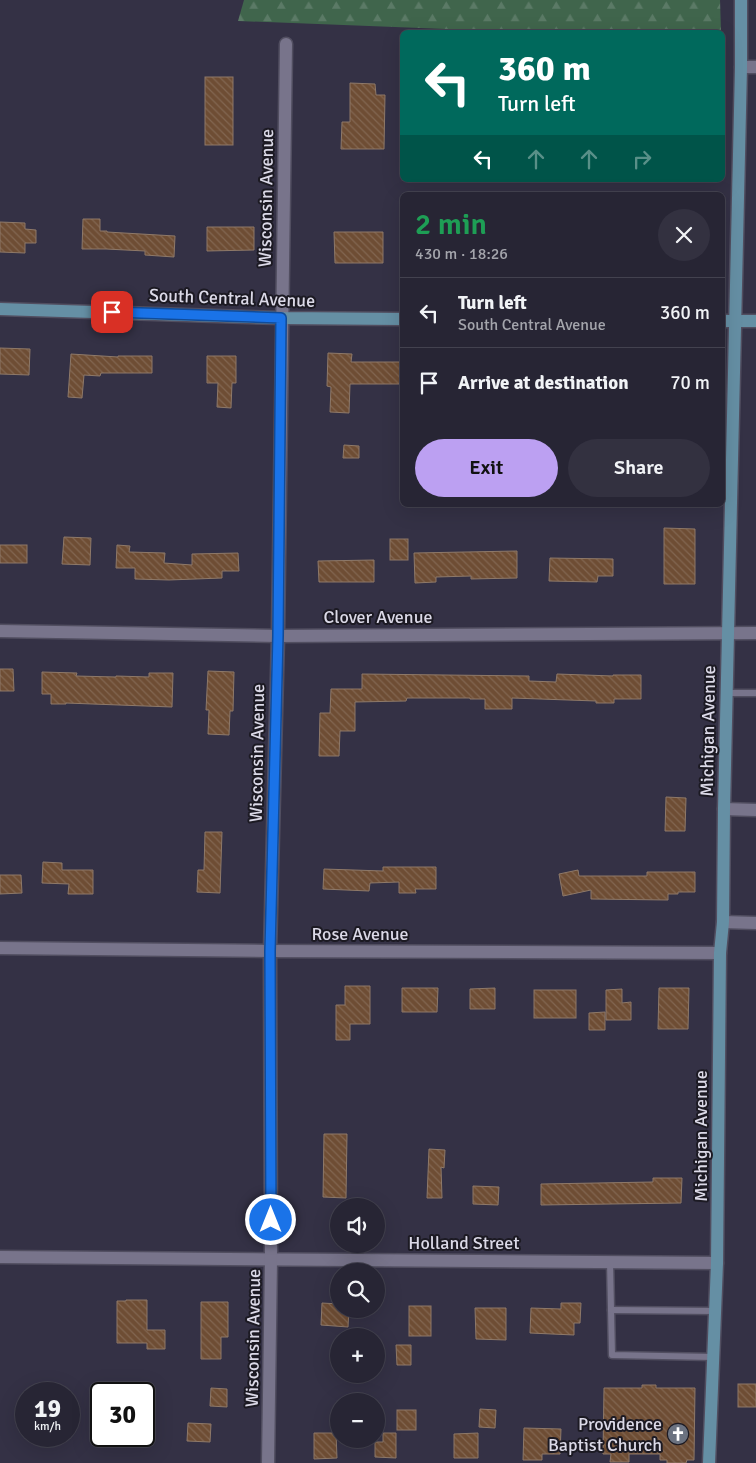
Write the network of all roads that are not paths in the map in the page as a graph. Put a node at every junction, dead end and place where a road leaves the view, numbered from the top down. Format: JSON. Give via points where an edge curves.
{"nodes":[{"id":1,"x":741,"y":0,"type":"edge"},
{"id":2,"x":286,"y":44,"type":"dead end"},
{"id":3,"x":741,"y":67,"type":"junction"},
{"id":4,"x":756,"y":67,"type":"edge"},
{"id":5,"x":0,"y":309,"type":"edge"},
{"id":6,"x":281,"y":318,"type":"junction"},
{"id":7,"x":400,"y":319,"type":"edge"},
{"id":8,"x":729,"y":321,"type":"edge"},
{"id":9,"x":756,"y":321,"type":"edge"},
{"id":10,"x":0,"y":631,"type":"edge"},
{"id":11,"x":728,"y":632,"type":"junction"},
{"id":12,"x":756,"y":633,"type":"edge"},
{"id":13,"x":278,"y":636,"type":"junction"},
{"id":14,"x":727,"y":692,"type":"junction"},
{"id":15,"x":756,"y":694,"type":"edge"},
{"id":16,"x":724,"y":809,"type":"junction"},
{"id":17,"x":756,"y":810,"type":"edge"},
{"id":18,"x":723,"y":922,"type":"junction"},
{"id":19,"x":756,"y":923,"type":"edge"},
{"id":20,"x":0,"y":948,"type":"edge"},
{"id":21,"x":270,"y":951,"type":"junction"},
{"id":22,"x":720,"y":954,"type":"junction"},
{"id":23,"x":0,"y":1257,"type":"edge"},
{"id":24,"x":272,"y":1259,"type":"junction"},
{"id":25,"x":610,"y":1262,"type":"junction"},
{"id":26,"x":718,"y":1263,"type":"junction"},
{"id":27,"x":611,"y":1310,"type":"junction"},
{"id":28,"x":716,"y":1310,"type":"junction"},
{"id":29,"x":713,"y":1356,"type":"junction"},
{"id":30,"x":268,"y":1463,"type":"edge"},
{"id":31,"x":709,"y":1463,"type":"edge"}],
"edges":[{"from":1,"to":3,"type":"main road","name":"Michigan Avenue"},
{"from":2,"to":6,"type":"street","name":"Wisconsin Avenue"},
{"from":3,"to":4,"type":"street"},
{"from":3,"to":8,"type":"main road","name":"Michigan Avenue"},
{"from":5,"to":6,"type":"main road","name":"South Central Avenue"},
{"from":6,"to":7,"type":"main road","name":"South Central Avenue"},
{"from":6,"to":13,"type":"street","name":"Wisconsin Avenue"},
{"from":8,"to":9,"type":"main road"},
{"from":8,"to":11,"type":"main road","name":"Michigan Avenue"},
{"from":10,"to":13,"type":"street","name":"Clover Avenue"},
{"from":11,"to":12,"type":"street","name":"Clover Avenue"},
{"from":11,"to":13,"type":"street","name":"Clover Avenue"},
{"from":11,"to":14,"type":"main road","name":"Michigan Avenue"},
{"from":13,"to":21,"type":"street","name":"Wisconsin Avenue"},
{"from":14,"to":15,"type":"lane"},
{"from":14,"to":16,"type":"main road","name":"Michigan Avenue"},
{"from":16,"to":17,"type":"street"},
{"from":16,"to":18,"type":"main road","name":"Michigan Avenue"},
{"from":18,"to":19,"type":"street"},
{"from":18,"to":22,"type":"main road","name":"Michigan Avenue"},
{"from":20,"to":21,"type":"street","name":"Rose Avenue"},
{"from":21,"to":22,"type":"street","name":"Rose Avenue"},
{"from":21,"to":24,"type":"street","name":"Wisconsin Avenue"},
{"from":22,"to":26,"type":"main road","name":"Michigan Avenue"},
{"from":23,"to":24,"type":"street","name":"Holland Street"},
{"from":24,"to":25,"type":"street","name":"Holland Street"},
{"from":24,"to":30,"type":"street","name":"Wisconsin Avenue"},
{"from":25,"to":26,"type":"street","name":"Holland Street"},
{"from":25,"to":27,"type":"lane"},
{"from":26,"to":28,"type":"main road","name":"Michigan Avenue"},
{"from":27,"to":28,"type":"lane"},
{"from":27,"to":29,"type":"lane","via":[[612,1355]]},
{"from":28,"to":29,"type":"main road","name":"Michigan Avenue"},
{"from":29,"to":31,"type":"main road","name":"Michigan Avenue"}]}
